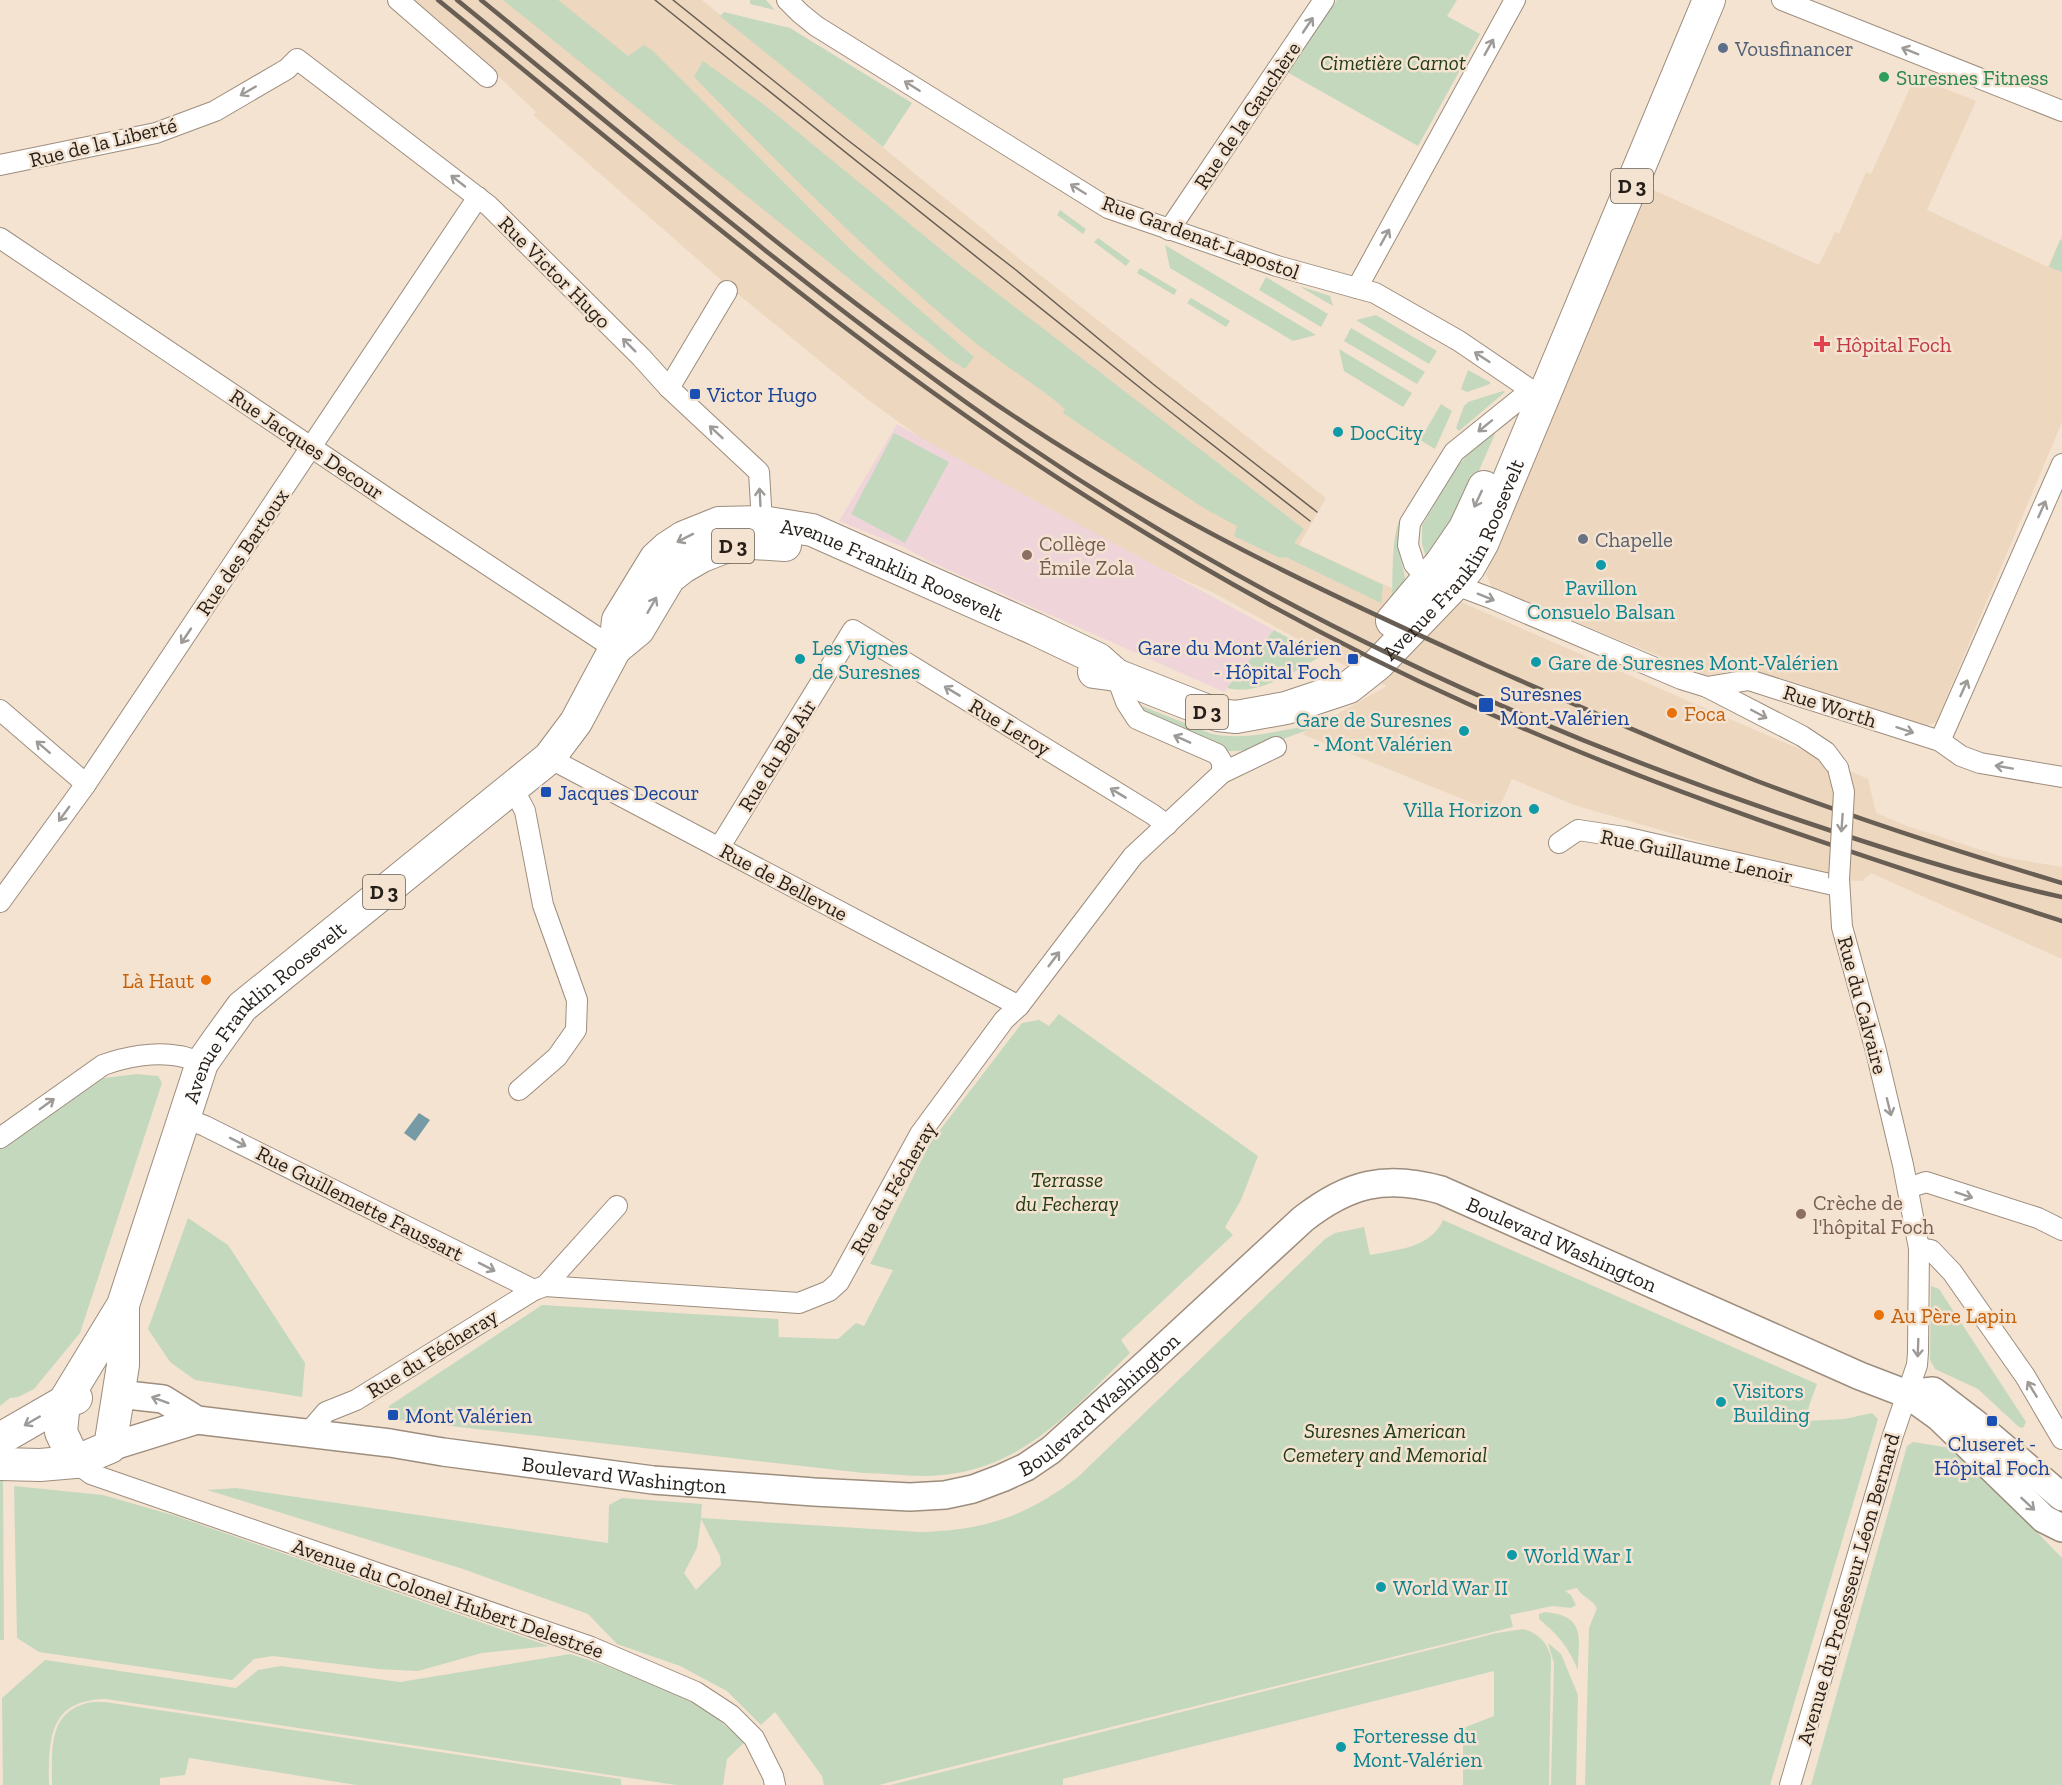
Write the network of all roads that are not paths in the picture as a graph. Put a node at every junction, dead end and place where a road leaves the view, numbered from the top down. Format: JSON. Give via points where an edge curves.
{"nodes":[{"id":1,"x":398,"y":0,"type":"edge"},
{"id":2,"x":788,"y":0,"type":"edge"},
{"id":3,"x":1324,"y":0,"type":"edge"},
{"id":4,"x":1515,"y":0,"type":"edge"},
{"id":5,"x":1709,"y":0,"type":"edge"},
{"id":6,"x":1782,"y":0,"type":"edge"},
{"id":7,"x":297,"y":59,"type":"joint"},
{"id":8,"x":487,"y":76,"type":"dead end"},
{"id":9,"x":2062,"y":111,"type":"edge"},
{"id":10,"x":0,"y":165,"type":"edge"},
{"id":11,"x":478,"y":197,"type":"junction"},
{"id":12,"x":1169,"y":230,"type":"junction"},
{"id":13,"x":0,"y":238,"type":"edge"},
{"id":14,"x":1357,"y":288,"type":"junction"},
{"id":15,"x":727,"y":291,"type":"dead end"},
{"id":16,"x":1543,"y":381,"type":"junction"},
{"id":17,"x":669,"y":388,"type":"junction"},
{"id":18,"x":312,"y":448,"type":"junction"},
{"id":19,"x":2061,"y":470,"type":"edge"},
{"id":20,"x":762,"y":522,"type":"junction"},
{"id":21,"x":1443,"y":580,"type":"junction"},
{"id":22,"x":853,"y":630,"type":"joint"},
{"id":23,"x":615,"y":649,"type":"junction"},
{"id":24,"x":1116,"y":675,"type":"junction"},
{"id":25,"x":1707,"y":687,"type":"junction"},
{"id":26,"x":0,"y":710,"type":"edge"},
{"id":27,"x":1940,"y":741,"type":"junction"},
{"id":28,"x":1276,"y":747,"type":"dead end"},
{"id":29,"x":549,"y":758,"type":"junction"},
{"id":30,"x":1222,"y":773,"type":"junction"},
{"id":31,"x":2062,"y":777,"type":"edge"},
{"id":32,"x":86,"y":784,"type":"junction"},
{"id":33,"x":513,"y":788,"type":"junction"},
{"id":34,"x":1167,"y":825,"type":"junction"},
{"id":35,"x":1559,"y":843,"type":"dead end"},
{"id":36,"x":719,"y":848,"type":"junction"},
{"id":37,"x":1839,"y":883,"type":"junction"},
{"id":38,"x":0,"y":902,"type":"edge"},
{"id":39,"x":1019,"y":1006,"type":"junction"},
{"id":40,"x":202,"y":1064,"type":"junction"},
{"id":41,"x":519,"y":1090,"type":"dead end"},
{"id":42,"x":185,"y":1118,"type":"junction"},
{"id":43,"x":0,"y":1138,"type":"edge"},
{"id":44,"x":1908,"y":1188,"type":"junction"},
{"id":45,"x":617,"y":1206,"type":"dead end"},
{"id":46,"x":2062,"y":1230,"type":"edge"},
{"id":47,"x":1918,"y":1248,"type":"junction"},
{"id":48,"x":540,"y":1288,"type":"junction"},
{"id":49,"x":123,"y":1305,"type":"junction"},
{"id":50,"x":118,"y":1394,"type":"junction"},
{"id":51,"x":1907,"y":1394,"type":"junction"},
{"id":52,"x":64,"y":1402,"type":"junction"},
{"id":53,"x":197,"y":1420,"type":"junction"},
{"id":54,"x":309,"y":1433,"type":"junction"},
{"id":55,"x":0,"y":1439,"type":"edge"},
{"id":56,"x":2062,"y":1439,"type":"edge"},
{"id":57,"x":110,"y":1447,"type":"junction"},
{"id":58,"x":75,"y":1462,"type":"junction"},
{"id":59,"x":0,"y":1464,"type":"edge"},
{"id":60,"x":126,"y":1485,"type":"junction"},
{"id":61,"x":2062,"y":1497,"type":"edge"},
{"id":62,"x":2062,"y":1528,"type":"edge"},
{"id":63,"x":776,"y":1785,"type":"edge"},
{"id":64,"x":1790,"y":1785,"type":"edge"}],
"edges":[{"from":1,"to":8,"type":"street"},
{"from":12,"to":2,"type":"street","name":"Rue Gardenat-Lapostol","one_way":true,"via":[[1108,208],[816,26]]},
{"from":12,"to":3,"type":"street","name":"Rue de la Gauchère","one_way":true},
{"from":14,"to":4,"type":"street","one_way":true},
{"from":5,"to":16,"type":"main road","name":"Avenue Franklin Roosevelt","number":"D 3"},
{"from":9,"to":6,"type":"street","one_way":true},
{"from":7,"to":10,"type":"street","name":"Rue de la Liberté","one_way":true,"via":[[287,69],[215,111],[166,129]]},
{"from":11,"to":7,"type":"street","name":"Rue Victor Hugo","one_way":true},
{"from":17,"to":11,"type":"street","name":"Rue Victor Hugo","one_way":true},
{"from":11,"to":18,"type":"street","name":"Rue des Bartoux"},
{"from":12,"to":14,"type":"street","name":"Rue Gardenat-Lapostol"},
{"from":13,"to":18,"type":"street","name":"Rue Jacques Decour"},
{"from":16,"to":14,"type":"street","name":"Rue Gardenat-Lapostol","one_way":true,"via":[[1449,336],[1375,293]]},
{"from":15,"to":17,"type":"street"},
{"from":16,"to":21,"type":"main road","name":"Avenue Franklin Roosevelt","number":"D 3","one_way":true,"via":[[1465,528]]},
{"from":16,"to":21,"type":"main road","name":"Avenue Franklin Roosevelt","number":"D 3","via":[[1529,431],[1482,544],[1469,567]]},
{"from":16,"to":21,"type":"street","name":"Avenue Franklin Roosevelt","one_way":true,"via":[[1454,452],[1410,523],[1408,545],[1414,564],[1421,572]]},
{"from":20,"to":17,"type":"street","name":"Rue Victor Hugo","one_way":true,"via":[[759,472]]},
{"from":18,"to":23,"type":"street","name":"Rue Jacques Decour"},
{"from":18,"to":32,"type":"street","name":"Rue des Bartoux","one_way":true},
{"from":27,"to":19,"type":"street","one_way":true},
{"from":20,"to":23,"type":"main road","name":"Avenue Franklin Roosevelt","number":"D 3","one_way":true,"via":[[719,523],[667,548],[647,570],[618,620]]},
{"from":20,"to":24,"type":"main road","name":"Avenue Franklin Roosevelt","number":"D 3","via":[[822,534],[1098,659]]},
{"from":21,"to":24,"type":"main road","name":"Avenue Franklin Roosevelt","number":"D 3","via":[[1377,664],[1349,687],[1303,702],[1251,715],[1218,715]]},
{"from":21,"to":25,"type":"street","name":"Rue Worth","one_way":true},
{"from":34,"to":22,"type":"street","name":"Rue Leroy","one_way":true},
{"from":22,"to":36,"type":"street","name":"Rue du Bel Air"},
{"from":23,"to":24,"type":"main road","name":"Avenue Franklin Roosevelt","number":"D 3","one_way":true,"via":[[638,630],[669,578],[683,567],[725,547],[780,544],[827,557],[1093,672]]},
{"from":23,"to":29,"type":"main road","name":"Avenue Franklin Roosevelt","number":"D 3","via":[[576,722]]},
{"from":30,"to":24,"type":"street","one_way":true,"via":[[1217,754],[1137,719]]},
{"from":25,"to":27,"type":"street","name":"Rue Worth","one_way":true,"via":[[1749,680]]},
{"from":25,"to":37,"type":"street","name":"Rue du Calvaire","one_way":true,"bridge":true,"via":[[1802,736],[1826,752],[1838,768],[1844,792]]},
{"from":32,"to":26,"type":"street","one_way":true},
{"from":31,"to":27,"type":"street","name":"Rue Worth","one_way":true,"via":[[1980,763],[1960,756]]},
{"from":28,"to":30,"type":"street","name":"Rue du Fécheray"},
{"from":29,"to":33,"type":"main road","name":"Avenue Franklin Roosevelt","number":"D 3"},
{"from":29,"to":36,"type":"street","name":"Rue de Bellevue"},
{"from":30,"to":34,"type":"street","name":"Rue du Fécheray"},
{"from":32,"to":38,"type":"street","name":"Rue des Bartoux","one_way":true},
{"from":33,"to":40,"type":"main road","name":"Avenue Franklin Roosevelt","number":"D 3","via":[[242,1007]]},
{"from":33,"to":41,"type":"street","via":[[525,811],[543,905],[578,1000],[576,1030],[557,1057]]},
{"from":39,"to":34,"type":"street","name":"Rue du Fécheray","one_way":true,"via":[[1133,856]]},
{"from":35,"to":37,"type":"street","name":"Rue Guillaume Lenoir","via":[[1578,830]]},
{"from":36,"to":39,"type":"street","name":"Rue de Bellevue"},
{"from":37,"to":44,"type":"street","name":"Rue du Calvaire","one_way":true,"via":[[1842,927]]},
{"from":39,"to":48,"type":"street","name":"Rue du Fécheray","via":[[1004,1020],[920,1134],[839,1282],[828,1291],[799,1303]]},
{"from":40,"to":42,"type":"main road","name":"Avenue Franklin Roosevelt","number":"D 3"},
{"from":43,"to":40,"type":"street","one_way":true,"via":[[103,1065],[153,1056],[178,1056]]},
{"from":42,"to":48,"type":"street","name":"Rue Guillemette Faussart","one_way":true},
{"from":42,"to":49,"type":"main road","name":"Avenue Franklin Roosevelt","number":"D 3"},
{"from":44,"to":46,"type":"street","one_way":true,"via":[[1926,1182],[2038,1218]]},
{"from":44,"to":47,"type":"street","name":"Rue du Calvaire"},
{"from":45,"to":48,"type":"street"},
{"from":47,"to":51,"type":"street","name":"Rue du Calvaire","one_way":true,"via":[[1918,1359]]},
{"from":56,"to":47,"type":"street","one_way":true,"via":[[2025,1376],[1952,1272],[1931,1250]]},
{"from":48,"to":54,"type":"street","name":"Rue du Fécheray","via":[[356,1400],[326,1412]]},
{"from":49,"to":50,"type":"main road","name":"Avenue Franklin Roosevelt","number":"D 3","via":[[123,1365]]},
{"from":49,"to":52,"type":"main road","name":"Avenue Franklin Roosevelt","number":"D 3"},
{"from":50,"to":52,"type":"main road","via":[[89,1394]]},
{"from":53,"to":50,"type":"street","name":"Boulevard Washington","one_way":true,"via":[[163,1399]]},
{"from":50,"to":57,"type":"main road","name":"Avenue Franklin Roosevelt"},
{"from":51,"to":54,"type":"street","name":"Boulevard Washington","via":[[1441,1190],[1390,1182],[1350,1190],[1327,1200],[1065,1438],[1026,1467],[973,1489],[910,1497],[653,1480]]},
{"from":51,"to":61,"type":"street","name":"Boulevard Washington","via":[[1933,1391]]},
{"from":51,"to":62,"type":"street","name":"Boulevard Washington","one_way":true,"via":[[1939,1417],[2044,1519]]},
{"from":51,"to":64,"type":"street","name":"Avenue du Professeur Léon Bernard"},
{"from":52,"to":55,"type":"main road","number":"D 3","one_way":true},
{"from":52,"to":58,"type":"main road","via":[[61,1432]]},
{"from":53,"to":54,"type":"street","name":"Boulevard Washington"},
{"from":53,"to":57,"type":"street","name":"Boulevard Washington"},
{"from":57,"to":58,"type":"main road"},
{"from":57,"to":60,"type":"street"},
{"from":58,"to":59,"type":"main road"},
{"from":58,"to":60,"type":"street","name":"Avenue du Colonel Hubert Delestrée","via":[[92,1474]]},
{"from":60,"to":63,"type":"street","name":"Avenue du Colonel Hubert Delestrée","via":[[591,1647],[696,1692],[731,1715],[754,1738]]}]}
